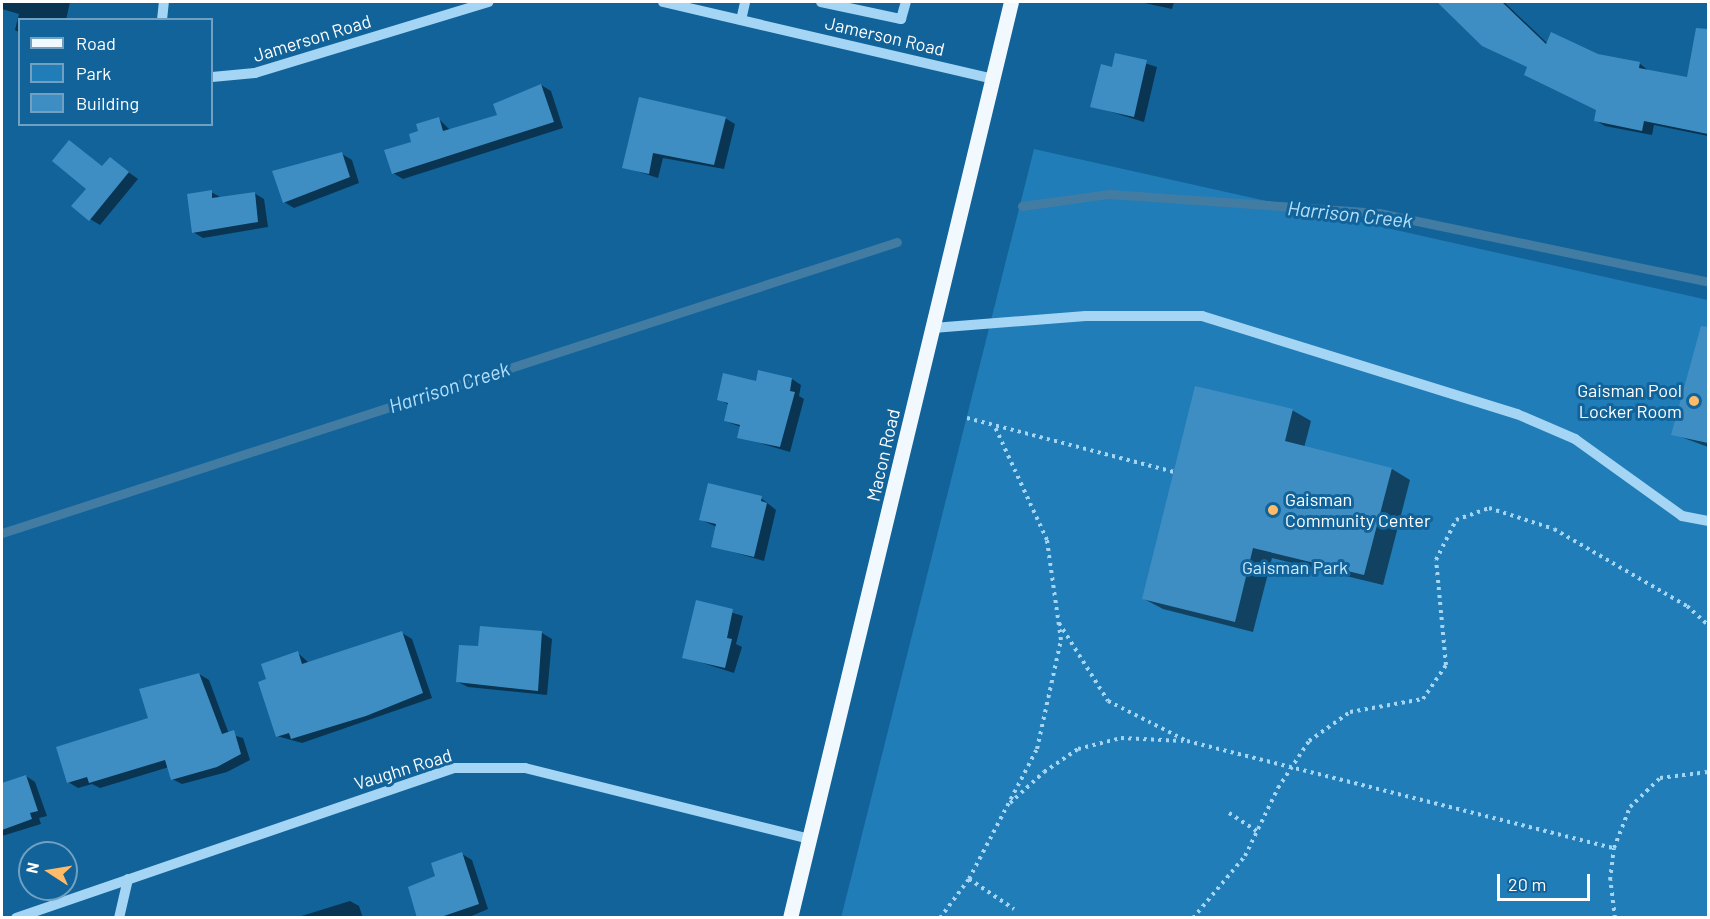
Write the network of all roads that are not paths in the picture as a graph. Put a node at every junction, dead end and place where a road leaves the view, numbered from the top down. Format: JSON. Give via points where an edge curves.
{"nodes":[{"id":1,"x":164,"y":2,"type":"edge"},
{"id":2,"x":488,"y":2,"type":"edge"},
{"id":3,"x":663,"y":2,"type":"edge"},
{"id":4,"x":745,"y":2,"type":"edge"},
{"id":5,"x":821,"y":2,"type":"edge"},
{"id":6,"x":906,"y":2,"type":"edge"},
{"id":7,"x":1011,"y":2,"type":"edge"},
{"id":8,"x":162,"y":18,"type":"edge"},
{"id":9,"x":741,"y":20,"type":"junction"},
{"id":10,"x":213,"y":77,"type":"edge"},
{"id":11,"x":994,"y":79,"type":"junction"},
{"id":12,"x":933,"y":328,"type":"junction"},
{"id":13,"x":1708,"y":521,"type":"edge"},
{"id":14,"x":810,"y":839,"type":"junction"},
{"id":15,"x":128,"y":879,"type":"junction"},
{"id":16,"x":16,"y":918,"type":"edge"},
{"id":17,"x":119,"y":918,"type":"edge"},
{"id":18,"x":790,"y":918,"type":"edge"}],
"edges":[{"from":1,"to":8,"type":"street"},
{"from":2,"to":10,"type":"street","name":"Jamerson Road","via":[[255,73]]},
{"from":3,"to":9,"type":"street","name":"Jamerson Road"},
{"from":4,"to":9,"type":"street"},
{"from":5,"to":6,"type":"street","via":[[901,19]]},
{"from":7,"to":11,"type":"main road","name":"Macon Road"},
{"from":9,"to":11,"type":"street","name":"Jamerson Road"},
{"from":11,"to":12,"type":"main road","name":"Macon Road"},
{"from":12,"to":13,"type":"street","via":[[1086,316],[1202,316],[1517,414],[1575,439],[1682,516]]},
{"from":12,"to":14,"type":"main road","name":"Macon Road"},
{"from":14,"to":15,"type":"street","name":"Vaughn Road","via":[[525,768],[454,768]]},
{"from":14,"to":18,"type":"main road","name":"Macon Road"},
{"from":15,"to":16,"type":"street","name":"Vaughn Road"},
{"from":15,"to":17,"type":"street"}]}
